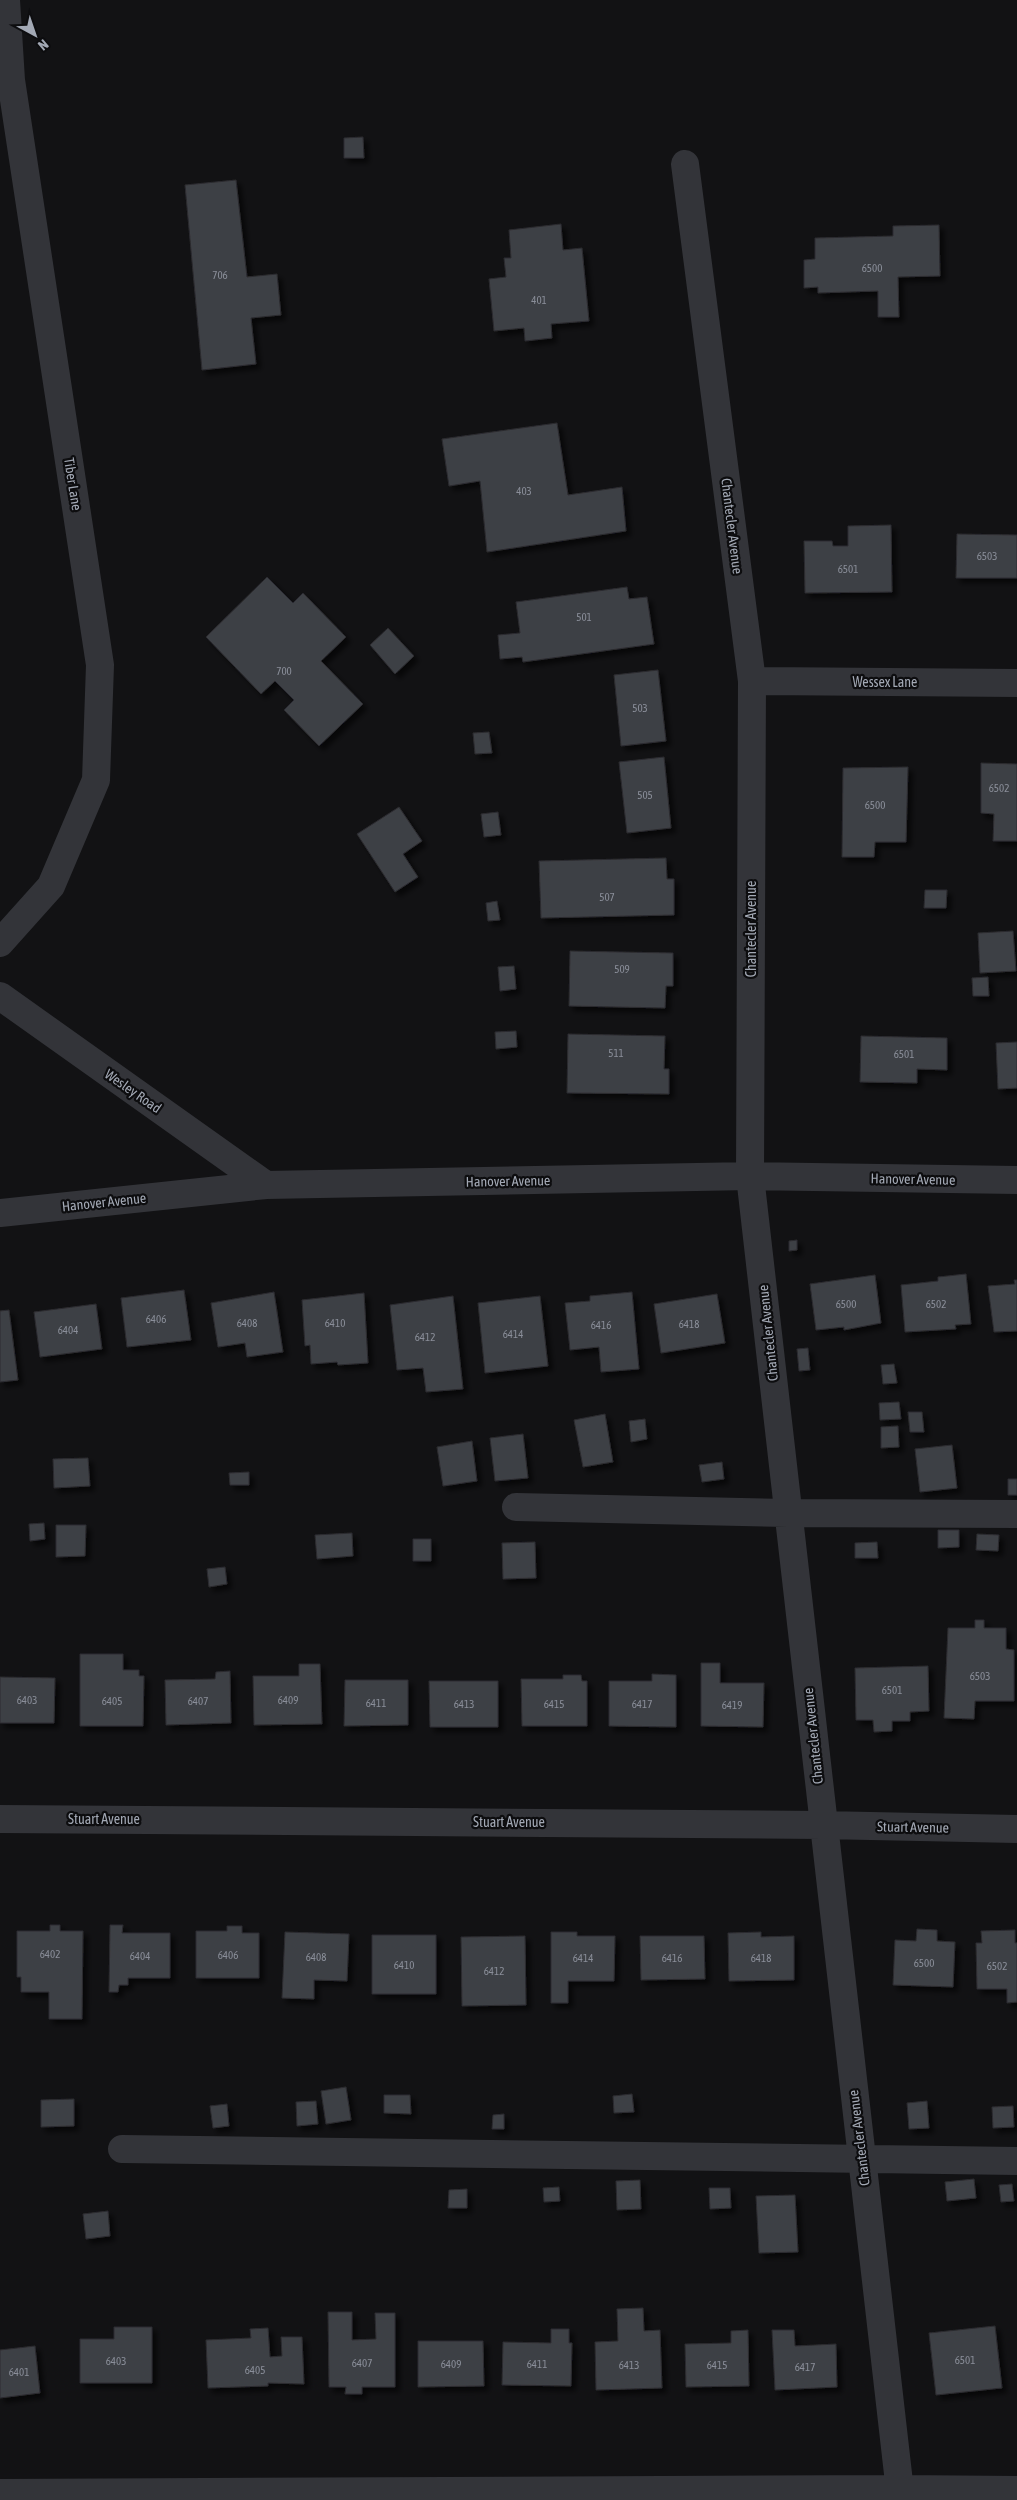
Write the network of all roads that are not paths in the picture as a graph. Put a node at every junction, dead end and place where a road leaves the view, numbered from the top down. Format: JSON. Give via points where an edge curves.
{"nodes":[{"id":1,"x":6,"y":0,"type":"edge"},
{"id":2,"x":685,"y":164,"type":"dead end"},
{"id":3,"x":752,"y":681,"type":"junction"},
{"id":4,"x":1017,"y":682,"type":"edge"},
{"id":5,"x":0,"y":943,"type":"edge"},
{"id":6,"x":0,"y":996,"type":"edge"},
{"id":7,"x":750,"y":1176,"type":"junction"},
{"id":8,"x":1017,"y":1180,"type":"edge"},
{"id":9,"x":266,"y":1185,"type":"junction"},
{"id":10,"x":0,"y":1213,"type":"edge"},
{"id":11,"x":516,"y":1507,"type":"dead end"},
{"id":12,"x":788,"y":1513,"type":"junction"},
{"id":13,"x":1017,"y":1514,"type":"edge"},
{"id":14,"x":0,"y":1819,"type":"edge"},
{"id":15,"x":822,"y":1824,"type":"junction"},
{"id":16,"x":1017,"y":1829,"type":"edge"},
{"id":17,"x":122,"y":2149,"type":"dead end"},
{"id":18,"x":862,"y":2160,"type":"junction"},
{"id":19,"x":1017,"y":2161,"type":"edge"},
{"id":20,"x":1017,"y":2490,"type":"edge"},
{"id":21,"x":0,"y":2493,"type":"edge"},
{"id":22,"x":900,"y":2494,"type":"edge"}],
"edges":[{"from":1,"to":5,"type":"street","name":"Tiber Lane","via":[[11,80],[100,665],[96,780],[51,886]]},
{"from":2,"to":3,"type":"street","name":"Chantecler Avenue"},
{"from":3,"to":4,"type":"street","name":"Wessex Lane"},
{"from":3,"to":7,"type":"street","name":"Chantecler Avenue"},
{"from":6,"to":9,"type":"street","name":"Wesley Road"},
{"from":7,"to":8,"type":"street","name":"Hanover Avenue"},
{"from":7,"to":9,"type":"street","name":"Hanover Avenue"},
{"from":7,"to":12,"type":"street","name":"Chantecler Avenue"},
{"from":9,"to":10,"type":"street","name":"Hanover Avenue"},
{"from":11,"to":12,"type":"street"},
{"from":12,"to":13,"type":"street"},
{"from":12,"to":15,"type":"street","name":"Chantecler Avenue"},
{"from":14,"to":15,"type":"street","name":"Stuart Avenue"},
{"from":15,"to":16,"type":"street","name":"Stuart Avenue"},
{"from":15,"to":18,"type":"street","name":"Chantecler Avenue"},
{"from":17,"to":18,"type":"street","via":[[467,2156],[773,2156]]},
{"from":18,"to":19,"type":"street"},
{"from":18,"to":22,"type":"street","name":"Chantecler Avenue"},
{"from":20,"to":22,"type":"street"},
{"from":21,"to":22,"type":"street"}]}
